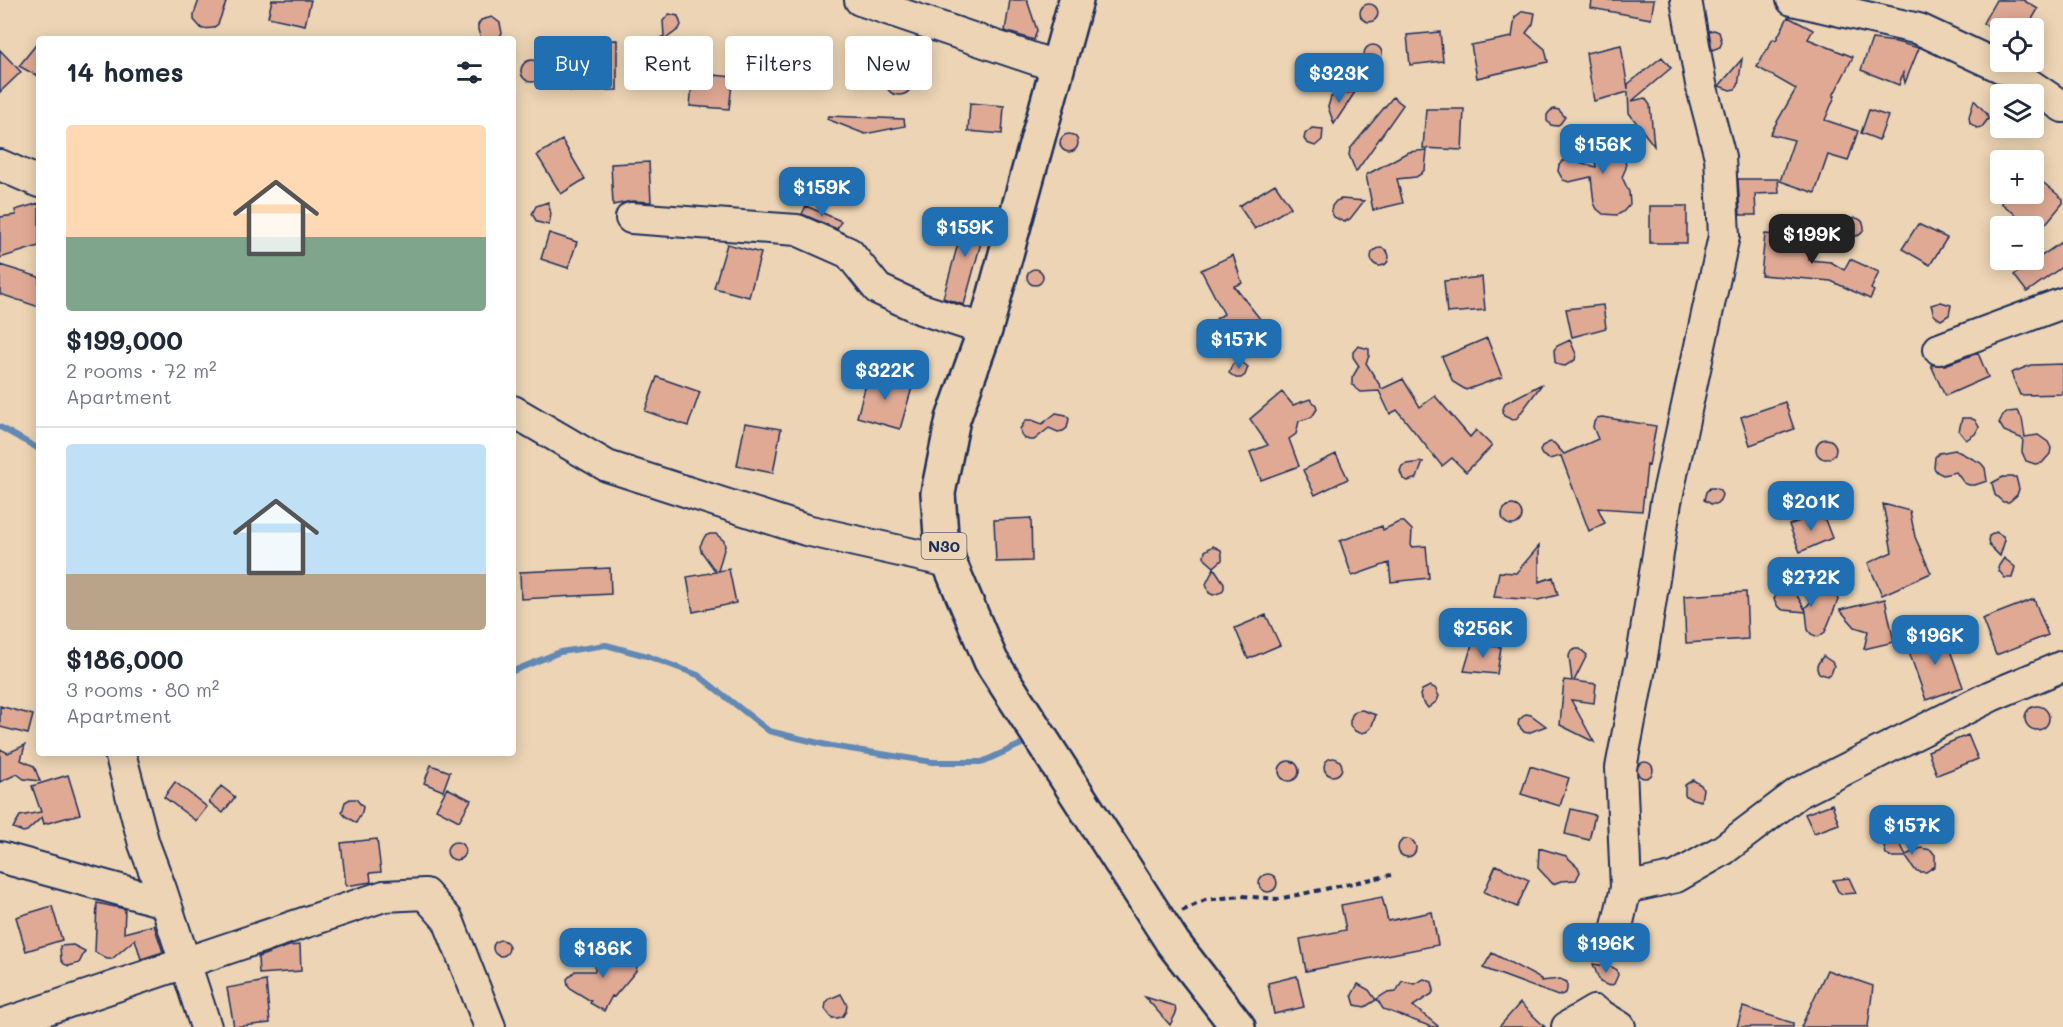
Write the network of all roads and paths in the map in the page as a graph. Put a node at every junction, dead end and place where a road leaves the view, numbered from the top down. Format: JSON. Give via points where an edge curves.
{"nodes":[{"id":1,"x":860,"y":0,"type":"edge"},
{"id":2,"x":1076,"y":0,"type":"edge"},
{"id":3,"x":1686,"y":0,"type":"edge"},
{"id":4,"x":1792,"y":0,"type":"edge"},
{"id":5,"x":1058,"y":67,"type":"junction"},
{"id":6,"x":2063,"y":107,"type":"edge"},
{"id":7,"x":0,"y":165,"type":"edge"},
{"id":8,"x":36,"y":181,"type":"edge"},
{"id":9,"x":631,"y":218,"type":"dead end"},
{"id":10,"x":2063,"y":303,"type":"edge"},
{"id":11,"x":985,"y":330,"type":"junction"},
{"id":12,"x":1939,"y":349,"type":"dead end"},
{"id":13,"x":516,"y":413,"type":"edge"},
{"id":14,"x":949,"y":562,"type":"junction"},
{"id":15,"x":2063,"y":666,"type":"edge"},
{"id":16,"x":121,"y":756,"type":"edge"},
{"id":17,"x":0,"y":857,"type":"edge"},
{"id":18,"x":1391,"y":875,"type":"dead end"},
{"id":19,"x":1626,"y":888,"type":"junction"},
{"id":20,"x":164,"y":902,"type":"junction"},
{"id":21,"x":1159,"y":921,"type":"junction"},
{"id":22,"x":1616,"y":931,"type":"dead end"},
{"id":23,"x":185,"y":963,"type":"junction"},
{"id":24,"x":0,"y":1025,"type":"edge"},
{"id":25,"x":206,"y":1027,"type":"edge"},
{"id":26,"x":490,"y":1027,"type":"edge"},
{"id":27,"x":1238,"y":1027,"type":"edge"},
{"id":28,"x":1567,"y":1027,"type":"edge"},
{"id":29,"x":1620,"y":1027,"type":"edge"}],
"edges":[{"from":1,"to":5,"type":"street"},
{"from":2,"to":5,"type":"main road","number":"N30"},
{"from":3,"to":19,"type":"street","via":[[1701,84],[1720,157],[1724,236],[1666,502],[1621,768]]},
{"from":4,"to":6,"type":"street","via":[[1919,29],[2011,72]]},
{"from":5,"to":11,"type":"main road","number":"N30"},
{"from":7,"to":8,"type":"street"},
{"from":9,"to":11,"type":"street","via":[[797,230],[849,253],[878,289],[921,309]]},
{"from":10,"to":12,"type":"street"},
{"from":11,"to":14,"type":"main road","number":"N30","via":[[953,419],[938,493],[941,535]]},
{"from":13,"to":14,"type":"street","via":[[607,466],[806,530]]},
{"from":14,"to":21,"type":"main road","number":"N30","via":[[991,661]]},
{"from":15,"to":19,"type":"street","via":[[1991,696],[1798,794],[1723,850],[1676,877]]},
{"from":16,"to":20,"type":"street"},
{"from":17,"to":20,"type":"street"},
{"from":18,"to":21,"type":"path","via":[[1278,899],[1242,896],[1205,900]]},
{"from":19,"to":22,"type":"street"},
{"from":20,"to":23,"type":"street"},
{"from":21,"to":27,"type":"main road","number":"N30"},
{"from":23,"to":24,"type":"street"},
{"from":23,"to":25,"type":"street"},
{"from":23,"to":26,"type":"street","via":[[384,896],[425,894],[448,920]]},
{"from":28,"to":29,"type":"street","via":[[1594,1011]]}]}
